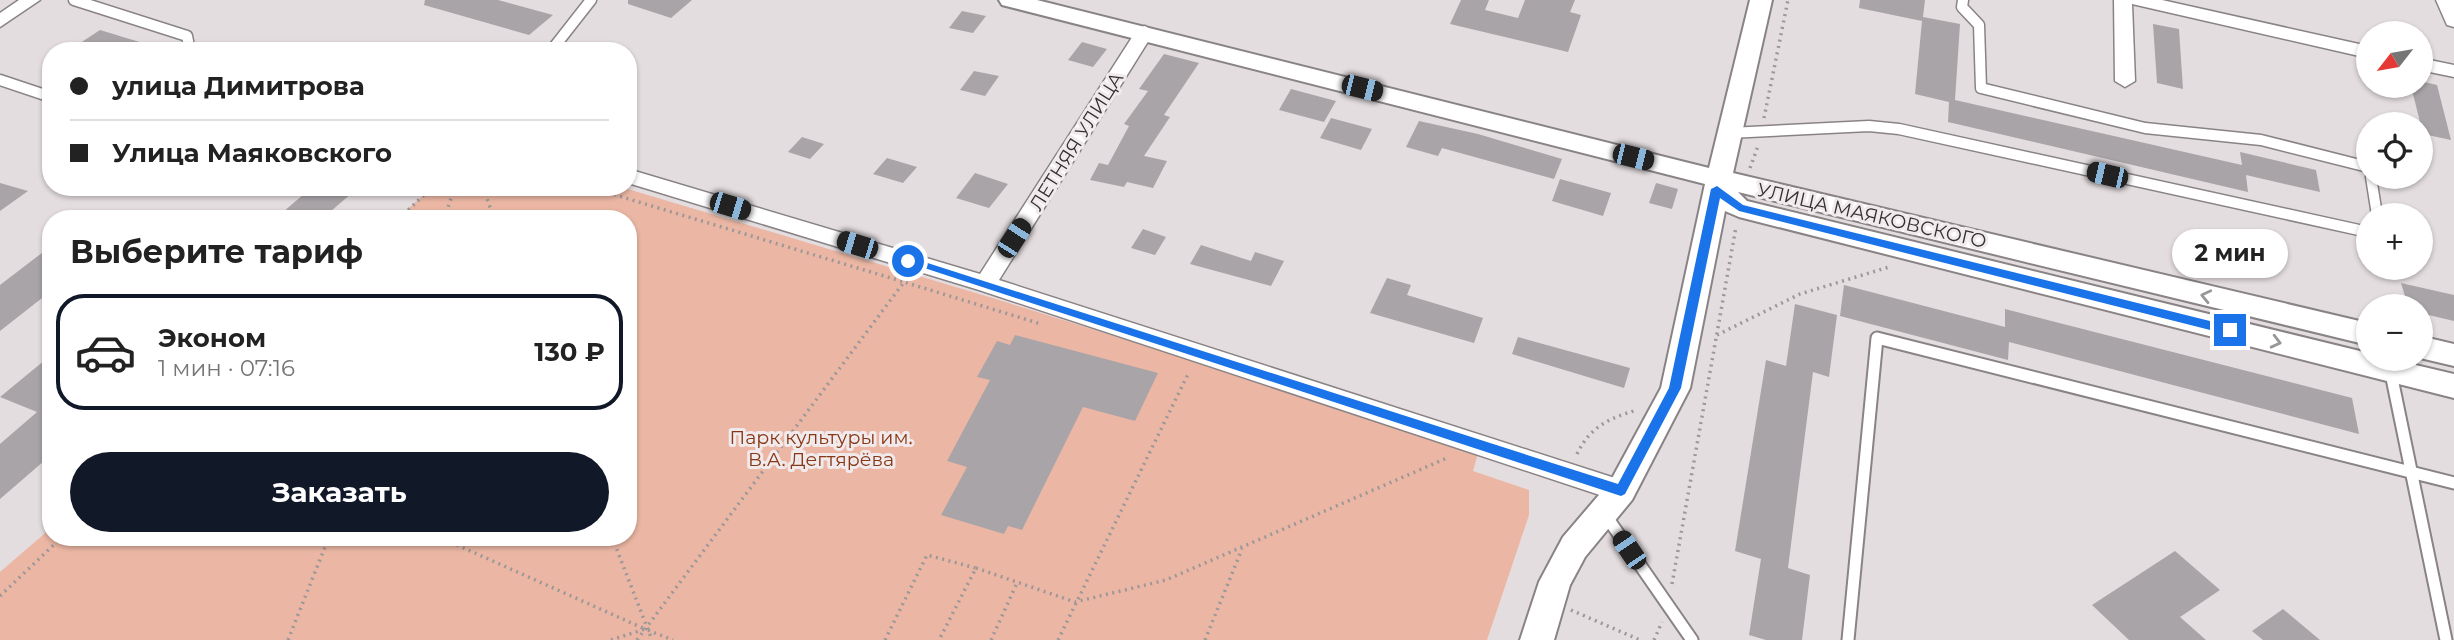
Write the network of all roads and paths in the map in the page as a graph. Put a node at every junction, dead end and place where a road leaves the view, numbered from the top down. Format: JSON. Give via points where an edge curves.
{"nodes":[{"id":1,"x":31,"y":0,"type":"edge"},
{"id":2,"x":74,"y":0,"type":"edge"},
{"id":3,"x":591,"y":0,"type":"edge"},
{"id":4,"x":1010,"y":0,"type":"edge"},
{"id":5,"x":1761,"y":0,"type":"edge"},
{"id":6,"x":1788,"y":0,"type":"edge"},
{"id":7,"x":1963,"y":0,"type":"edge"},
{"id":8,"x":2123,"y":0,"type":"edge"},
{"id":9,"x":2137,"y":0,"type":"edge"},
{"id":10,"x":2445,"y":0,"type":"edge"},
{"id":11,"x":0,"y":21,"type":"edge"},
{"id":12,"x":2454,"y":21,"type":"edge"},
{"id":13,"x":1145,"y":32,"type":"junction"},
{"id":14,"x":188,"y":42,"type":"edge"},
{"id":15,"x":558,"y":42,"type":"edge"},
{"id":16,"x":2356,"y":49,"type":"edge"},
{"id":17,"x":2433,"y":67,"type":"edge"},
{"id":18,"x":2454,"y":71,"type":"edge"},
{"id":19,"x":0,"y":80,"type":"edge"},
{"id":20,"x":2125,"y":81,"type":"dead end"},
{"id":21,"x":42,"y":94,"type":"edge"},
{"id":22,"x":1729,"y":133,"type":"junction"},
{"id":23,"x":1761,"y":133,"type":"junction"},
{"id":24,"x":2356,"y":164,"type":"edge"},
{"id":25,"x":637,"y":179,"type":"edge"},
{"id":26,"x":1729,"y":190,"type":"junction"},
{"id":27,"x":422,"y":196,"type":"edge"},
{"id":28,"x":619,"y":196,"type":"edge"},
{"id":29,"x":408,"y":210,"type":"edge"},
{"id":30,"x":2356,"y":229,"type":"edge"},
{"id":31,"x":1893,"y":266,"type":"dead end"},
{"id":32,"x":904,"y":282,"type":"junction"},
{"id":33,"x":985,"y":284,"type":"junction"},
{"id":34,"x":1048,"y":326,"type":"dead end"},
{"id":35,"x":2356,"y":331,"type":"edge"},
{"id":36,"x":1717,"y":335,"type":"junction"},
{"id":37,"x":2433,"y":350,"type":"edge"},
{"id":38,"x":2454,"y":355,"type":"edge"},
{"id":39,"x":2356,"y":356,"type":"edge"},
{"id":40,"x":1177,"y":366,"type":"dead end"},
{"id":41,"x":2391,"y":371,"type":"edge"},
{"id":42,"x":2408,"y":371,"type":"edge"},
{"id":43,"x":2454,"y":386,"type":"edge"},
{"id":44,"x":1643,"y":408,"type":"dead end"},
{"id":45,"x":1447,"y":458,"type":"dead end"},
{"id":46,"x":2412,"y":472,"type":"junction"},
{"id":47,"x":1569,"y":474,"type":"junction"},
{"id":48,"x":2454,"y":483,"type":"edge"},
{"id":49,"x":1612,"y":501,"type":"junction"},
{"id":50,"x":53,"y":546,"type":"edge"},
{"id":51,"x":325,"y":546,"type":"edge"},
{"id":52,"x":459,"y":546,"type":"edge"},
{"id":53,"x":615,"y":546,"type":"edge"},
{"id":54,"x":1242,"y":547,"type":"junction"},
{"id":55,"x":976,"y":568,"type":"junction"},
{"id":56,"x":1017,"y":583,"type":"junction"},
{"id":57,"x":0,"y":596,"type":"edge"},
{"id":58,"x":1550,"y":601,"type":"junction"},
{"id":59,"x":1075,"y":603,"type":"junction"},
{"id":60,"x":1668,"y":606,"type":"junction"},
{"id":61,"x":645,"y":629,"type":"junction"},
{"id":62,"x":288,"y":640,"type":"edge"},
{"id":63,"x":611,"y":640,"type":"edge"},
{"id":64,"x":637,"y":640,"type":"edge"},
{"id":65,"x":652,"y":640,"type":"edge"},
{"id":66,"x":673,"y":640,"type":"edge"},
{"id":67,"x":885,"y":640,"type":"edge"},
{"id":68,"x":939,"y":640,"type":"edge"},
{"id":69,"x":991,"y":640,"type":"edge"},
{"id":70,"x":1058,"y":640,"type":"edge"},
{"id":71,"x":1205,"y":640,"type":"edge"},
{"id":72,"x":1537,"y":640,"type":"edge"},
{"id":73,"x":1640,"y":640,"type":"edge"},
{"id":74,"x":1654,"y":640,"type":"edge"},
{"id":75,"x":1692,"y":640,"type":"edge"},
{"id":76,"x":1849,"y":640,"type":"edge"},
{"id":77,"x":2446,"y":640,"type":"edge"}],
"edges":[{"from":1,"to":11,"type":"street"},
{"from":2,"to":14,"type":"lane","via":[[187,36]]},
{"from":3,"to":15,"type":"lane"},
{"from":4,"to":13,"type":"street","name":"УЛИЦА МАЯКОВСКОГО"},
{"from":5,"to":22,"type":"street"},
{"from":6,"to":23,"type":"path"},
{"from":7,"to":24,"type":"lane","via":[[1962,7],[1979,25],[1981,88],[2145,128],[2262,140]]},
{"from":8,"to":20,"type":"street"},
{"from":9,"to":16,"type":"street"},
{"from":10,"to":12,"type":"street"},
{"from":13,"to":26,"type":"street","name":"УЛИЦА МАЯКОВСКОГО"},
{"from":13,"to":33,"type":"street","name":"ЛЕТНЯЯ УЛИЦА"},
{"from":17,"to":18,"type":"street"},
{"from":19,"to":21,"type":"lane"},
{"from":22,"to":23,"type":"lane"},
{"from":22,"to":26,"type":"street"},
{"from":23,"to":26,"type":"path"},
{"from":23,"to":30,"type":"lane","via":[[1869,126],[1899,129]]},
{"from":25,"to":33,"type":"street"},
{"from":35,"to":26,"type":"street","name":"УЛИЦА МАЯКОВСКОГО","one_way":true},
{"from":26,"to":36,"type":"path"},
{"from":26,"to":39,"type":"street","name":"УЛИЦА МАЯКОВСКОГО","one_way":true},
{"from":26,"to":49,"type":"street","via":[[1675,388]]},
{"from":27,"to":29,"type":"path"},
{"from":28,"to":32,"type":"path"},
{"from":31,"to":36,"type":"path","via":[[1847,275],[1778,302]]},
{"from":32,"to":34,"type":"path"},
{"from":32,"to":61,"type":"path"},
{"from":33,"to":47,"type":"street"},
{"from":36,"to":60,"type":"path"},
{"from":37,"to":38,"type":"street"},
{"from":40,"to":59,"type":"path","via":[[1190,370]]},
{"from":41,"to":46,"type":"lane"},
{"from":42,"to":43,"type":"street","name":"УЛИЦА МАЯКОВСКОГО"},
{"from":44,"to":47,"type":"path","via":[[1607,419],[1585,435]]},
{"from":45,"to":54,"type":"path"},
{"from":46,"to":48,"type":"lane"},
{"from":46,"to":76,"type":"lane","via":[[1877,338]]},
{"from":46,"to":77,"type":"lane"},
{"from":47,"to":49,"type":"street"},
{"from":49,"to":58,"type":"street","via":[[1574,547]]},
{"from":49,"to":60,"type":"lane"},
{"from":50,"to":57,"type":"path"},
{"from":51,"to":62,"type":"path"},
{"from":52,"to":61,"type":"path"},
{"from":53,"to":61,"type":"path"},
{"from":54,"to":59,"type":"path","via":[[1158,583]]},
{"from":54,"to":71,"type":"path"},
{"from":55,"to":56,"type":"path"},
{"from":55,"to":67,"type":"path","via":[[927,555]]},
{"from":55,"to":68,"type":"path"},
{"from":56,"to":59,"type":"path"},
{"from":56,"to":69,"type":"path"},
{"from":58,"to":72,"type":"street"},
{"from":58,"to":73,"type":"path"},
{"from":59,"to":70,"type":"path"},
{"from":60,"to":74,"type":"path"},
{"from":60,"to":75,"type":"lane"},
{"from":61,"to":63,"type":"path"},
{"from":61,"to":64,"type":"path"},
{"from":61,"to":65,"type":"path"},
{"from":61,"to":66,"type":"path"}]}
